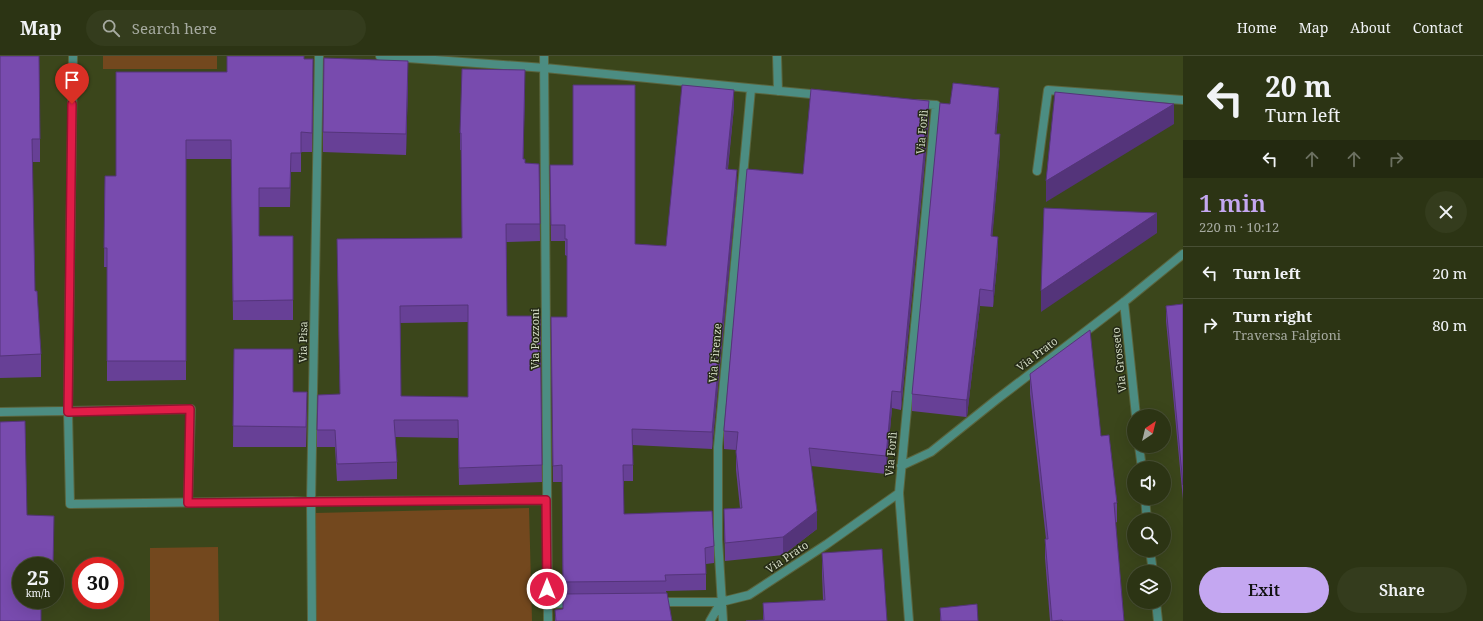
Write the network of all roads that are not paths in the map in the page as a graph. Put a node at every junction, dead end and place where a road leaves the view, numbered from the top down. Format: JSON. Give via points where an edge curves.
{"nodes":[{"id":1,"x":72,"y":56,"type":"edge"},
{"id":2,"x":380,"y":56,"type":"edge"},
{"id":3,"x":544,"y":56,"type":"edge"},
{"id":4,"x":777,"y":56,"type":"edge"},
{"id":5,"x":319,"y":59,"type":"edge"},
{"id":6,"x":545,"y":68,"type":"junction"},
{"id":7,"x":751,"y":88,"type":"junction"},
{"id":8,"x":778,"y":91,"type":"junction"},
{"id":9,"x":833,"y":96,"type":"edge"},
{"id":10,"x":1183,"y":100,"type":"edge"},
{"id":11,"x":912,"y":103,"type":"edge"},
{"id":12,"x":1037,"y":171,"type":"dead end"},
{"id":13,"x":1183,"y":254,"type":"edge"},
{"id":14,"x":1124,"y":302,"type":"junction"},
{"id":15,"x":1135,"y":409,"type":"edge"},
{"id":16,"x":0,"y":412,"type":"edge"},
{"id":17,"x":68,"y":412,"type":"junction"},
{"id":18,"x":901,"y":466,"type":"junction"},
{"id":19,"x":899,"y":493,"type":"junction"},
{"id":20,"x":546,"y":500,"type":"junction"},
{"id":21,"x":311,"y":502,"type":"junction"},
{"id":22,"x":188,"y":503,"type":"junction"},
{"id":23,"x":650,"y":602,"type":"edge"},
{"id":24,"x":721,"y":602,"type":"junction"},
{"id":25,"x":579,"y":603,"type":"edge"},
{"id":26,"x":548,"y":604,"type":"junction"},
{"id":27,"x":1157,"y":609,"type":"edge"},
{"id":28,"x":312,"y":621,"type":"edge"},
{"id":29,"x":548,"y":621,"type":"edge"},
{"id":30,"x":710,"y":621,"type":"edge"},
{"id":31,"x":723,"y":621,"type":"edge"},
{"id":32,"x":909,"y":621,"type":"edge"},
{"id":33,"x":1158,"y":621,"type":"edge"}],
"edges":[{"from":1,"to":17,"type":"street"},
{"from":2,"to":6,"type":"street"},
{"from":3,"to":6,"type":"street","name":"Via Pozzoni"},
{"from":4,"to":8,"type":"street"},
{"from":5,"to":21,"type":"street","name":"Via Pisa"},
{"from":6,"to":7,"type":"street"},
{"from":6,"to":20,"type":"street","name":"Via Pozzoni"},
{"from":7,"to":8,"type":"street"},
{"from":7,"to":24,"type":"street","name":"Via Firenze","via":[[718,447]]},
{"from":8,"to":9,"type":"street"},
{"from":10,"to":12,"type":"street","via":[[1048,90]]},
{"from":11,"to":18,"type":"street","name":"Via Forlì","via":[[936,105]]},
{"from":13,"to":14,"type":"street","name":"Via Prato"},
{"from":14,"to":15,"type":"street","name":"Via Grosseto"},
{"from":14,"to":18,"type":"street","name":"Via Prato","via":[[932,452]]},
{"from":16,"to":17,"type":"street"},
{"from":17,"to":22,"type":"street","via":[[70,504]]},
{"from":17,"to":22,"type":"street","via":[[190,409]]},
{"from":18,"to":19,"type":"street","name":"Via Forlì"},
{"from":19,"to":24,"type":"street","name":"Via Prato","via":[[750,595]]},
{"from":19,"to":32,"type":"street","name":"Via Forlì"},
{"from":20,"to":21,"type":"street"},
{"from":20,"to":26,"type":"street","name":"Via Pozzoni"},
{"from":21,"to":22,"type":"street"},
{"from":21,"to":28,"type":"street","name":"Via Pisa"},
{"from":23,"to":24,"type":"street","name":"Via Prato"},
{"from":24,"to":30,"type":"street"},
{"from":24,"to":31,"type":"street","name":"Via Firenze"},
{"from":25,"to":26,"type":"street"},
{"from":26,"to":29,"type":"street","name":"Via Pozzoni"},
{"from":27,"to":33,"type":"street"}]}
